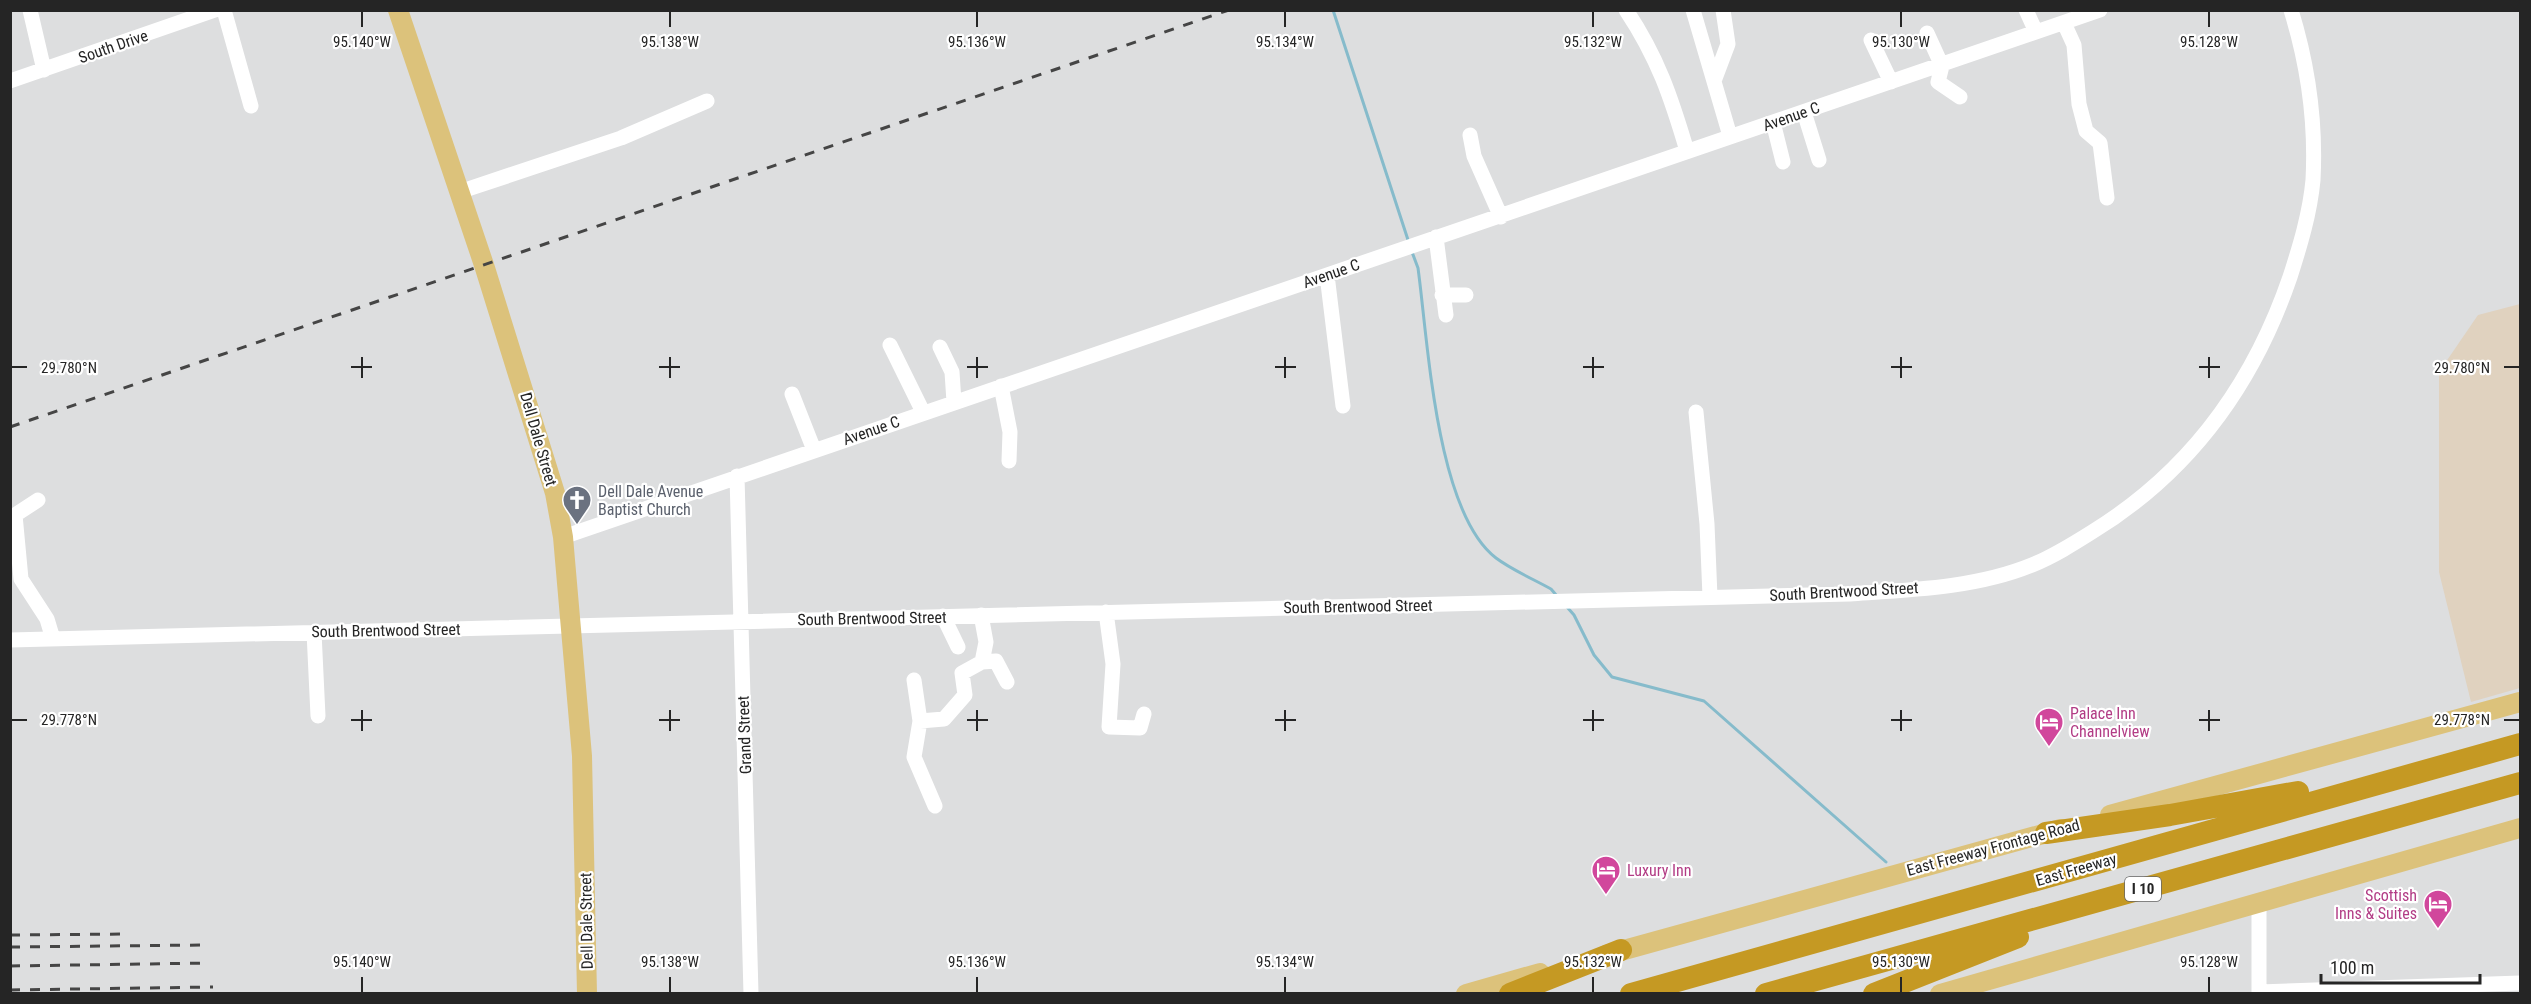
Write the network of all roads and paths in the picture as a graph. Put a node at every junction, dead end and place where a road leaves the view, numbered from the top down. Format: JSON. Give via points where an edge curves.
{"nodes":[{"id":1,"x":30,"y":10,"type":"edge"},
{"id":2,"x":215,"y":10,"type":"edge"},
{"id":3,"x":224,"y":10,"type":"edge"},
{"id":4,"x":398,"y":10,"type":"edge"},
{"id":5,"x":1626,"y":10,"type":"edge"},
{"id":6,"x":1694,"y":10,"type":"edge"},
{"id":7,"x":1723,"y":10,"type":"edge"},
{"id":8,"x":2026,"y":10,"type":"edge"},
{"id":9,"x":2291,"y":10,"type":"edge"},
{"id":10,"x":2093,"y":12,"type":"edge"},
{"id":11,"x":2064,"y":23,"type":"junction"},
{"id":12,"x":2036,"y":32,"type":"junction"},
{"id":13,"x":1927,"y":33,"type":"dead end"},
{"id":14,"x":1871,"y":40,"type":"dead end"},
{"id":15,"x":1941,"y":64,"type":"junction"},
{"id":16,"x":44,"y":70,"type":"junction"},
{"id":17,"x":10,"y":81,"type":"edge"},
{"id":18,"x":1714,"y":81,"type":"junction"},
{"id":19,"x":1891,"y":82,"type":"junction"},
{"id":20,"x":1960,"y":97,"type":"dead end"},
{"id":21,"x":707,"y":101,"type":"dead end"},
{"id":22,"x":251,"y":106,"type":"dead end"},
{"id":23,"x":1804,"y":112,"type":"junction"},
{"id":24,"x":1773,"y":122,"type":"junction"},
{"id":25,"x":1470,"y":135,"type":"dead end"},
{"id":26,"x":1730,"y":136,"type":"junction"},
{"id":27,"x":1687,"y":151,"type":"junction"},
{"id":28,"x":1819,"y":160,"type":"dead end"},
{"id":29,"x":1783,"y":162,"type":"dead end"},
{"id":30,"x":459,"y":192,"type":"junction"},
{"id":31,"x":2107,"y":198,"type":"dead end"},
{"id":32,"x":1501,"y":217,"type":"junction"},
{"id":33,"x":1436,"y":237,"type":"junction"},
{"id":34,"x":1327,"y":275,"type":"junction"},
{"id":35,"x":1442,"y":295,"type":"junction"},
{"id":36,"x":1466,"y":295,"type":"dead end"},
{"id":37,"x":1446,"y":315,"type":"dead end"},
{"id":38,"x":890,"y":345,"type":"dead end"},
{"id":39,"x":940,"y":347,"type":"dead end"},
{"id":40,"x":1001,"y":386,"type":"junction"},
{"id":41,"x":792,"y":394,"type":"dead end"},
{"id":42,"x":954,"y":402,"type":"junction"},
{"id":43,"x":1343,"y":406,"type":"dead end"},
{"id":44,"x":923,"y":412,"type":"junction"},
{"id":45,"x":1696,"y":412,"type":"dead end"},
{"id":46,"x":814,"y":450,"type":"junction"},
{"id":47,"x":1009,"y":461,"type":"dead end"},
{"id":48,"x":737,"y":476,"type":"junction"},
{"id":49,"x":38,"y":500,"type":"dead end"},
{"id":50,"x":563,"y":537,"type":"junction"},
{"id":51,"x":1710,"y":597,"type":"junction"},
{"id":52,"x":1106,"y":612,"type":"junction"},
{"id":53,"x":981,"y":615,"type":"junction"},
{"id":54,"x":943,"y":616,"type":"junction"},
{"id":55,"x":741,"y":621,"type":"junction"},
{"id":56,"x":570,"y":626,"type":"junction"},
{"id":57,"x":314,"y":632,"type":"junction"},
{"id":58,"x":53,"y":639,"type":"junction"},
{"id":59,"x":10,"y":640,"type":"edge"},
{"id":60,"x":958,"y":647,"type":"dead end"},
{"id":61,"x":982,"y":662,"type":"junction"},
{"id":62,"x":914,"y":680,"type":"dead end"},
{"id":63,"x":1007,"y":682,"type":"dead end"},
{"id":64,"x":2520,"y":702,"type":"edge"},
{"id":65,"x":1144,"y":714,"type":"dead end"},
{"id":66,"x":318,"y":716,"type":"dead end"},
{"id":67,"x":920,"y":721,"type":"junction"},
{"id":68,"x":2520,"y":744,"type":"edge"},
{"id":69,"x":2520,"y":783,"type":"edge"},
{"id":70,"x":2359,"y":788,"type":"junction"},
{"id":71,"x":935,"y":806,"type":"dead end"},
{"id":72,"x":2520,"y":828,"type":"edge"},
{"id":73,"x":2046,"y":833,"type":"junction"},
{"id":74,"x":2139,"y":890,"type":"junction"},
{"id":75,"x":2259,"y":901,"type":"junction"},
{"id":76,"x":1621,"y":950,"type":"junction"},
{"id":77,"x":2520,"y":983,"type":"edge"},
{"id":78,"x":2259,"y":992,"type":"edge"},
{"id":79,"x":587,"y":993,"type":"edge"},
{"id":80,"x":751,"y":993,"type":"edge"},
{"id":81,"x":1466,"y":993,"type":"edge"},
{"id":82,"x":1510,"y":993,"type":"edge"},
{"id":83,"x":1631,"y":993,"type":"edge"},
{"id":84,"x":1766,"y":993,"type":"edge"},
{"id":85,"x":1874,"y":993,"type":"edge"},
{"id":86,"x":1940,"y":993,"type":"edge"}],
"edges":[{"from":1,"to":16,"type":"street"},
{"from":2,"to":16,"type":"street","name":"South Drive"},
{"from":3,"to":22,"type":"street"},
{"from":4,"to":30,"type":"main road","name":"Dell Dale Street"},
{"from":5,"to":27,"type":"street","via":[[1665,79]]},
{"from":6,"to":18,"type":"street"},
{"from":7,"to":18,"type":"street","via":[[1728,44]]},
{"from":8,"to":12,"type":"street"},
{"from":9,"to":51,"type":"street","name":"South Brentwood Street","via":[[2300,37],[2311,107],[2313,182],[2306,220],[2276,316],[2259,354],[2226,406],[2189,452],[2120,516],[2048,558],[2015,571],[1971,582],[1881,592]]},
{"from":10,"to":11,"type":"street","name":"Avenue C"},
{"from":11,"to":12,"type":"street","name":"Avenue C"},
{"from":11,"to":31,"type":"street","via":[[2074,45],[2079,104],[2086,131],[2100,143]]},
{"from":12,"to":15,"type":"street","name":"Avenue C"},
{"from":13,"to":15,"type":"street"},
{"from":14,"to":19,"type":"street"},
{"from":15,"to":19,"type":"street","name":"Avenue C"},
{"from":15,"to":20,"type":"street","via":[[1938,82]]},
{"from":16,"to":17,"type":"street","name":"South Drive"},
{"from":18,"to":26,"type":"street"},
{"from":19,"to":23,"type":"street","name":"Avenue C"},
{"from":21,"to":30,"type":"street","via":[[621,138]]},
{"from":23,"to":24,"type":"street","name":"Avenue C"},
{"from":23,"to":28,"type":"street"},
{"from":24,"to":26,"type":"street","name":"Avenue C"},
{"from":24,"to":29,"type":"street"},
{"from":25,"to":32,"type":"street","via":[[1474,156]]},
{"from":26,"to":27,"type":"street","name":"Avenue C"},
{"from":27,"to":32,"type":"street","name":"Avenue C"},
{"from":30,"to":50,"type":"main road","name":"Dell Dale Street","via":[[531,411],[555,493]]},
{"from":32,"to":33,"type":"street","name":"Avenue C"},
{"from":33,"to":34,"type":"street","name":"Avenue C"},
{"from":33,"to":35,"type":"street"},
{"from":34,"to":40,"type":"street","name":"Avenue C"},
{"from":34,"to":43,"type":"street"},
{"from":35,"to":36,"type":"street"},
{"from":35,"to":37,"type":"street"},
{"from":38,"to":44,"type":"street"},
{"from":39,"to":42,"type":"street","via":[[952,372]]},
{"from":40,"to":42,"type":"street","name":"Avenue C"},
{"from":40,"to":47,"type":"street","via":[[1010,432]]},
{"from":41,"to":46,"type":"street"},
{"from":42,"to":44,"type":"street","name":"Avenue C"},
{"from":44,"to":46,"type":"street","name":"Avenue C"},
{"from":45,"to":51,"type":"street"},
{"from":46,"to":48,"type":"street","name":"Avenue C"},
{"from":48,"to":50,"type":"street","name":"Avenue C"},
{"from":48,"to":55,"type":"street","name":"Grand Street"},
{"from":49,"to":58,"type":"street","via":[[15,515],[21,579],[47,619]]},
{"from":50,"to":56,"type":"main road","name":"Dell Dale Street"},
{"from":51,"to":52,"type":"street","name":"South Brentwood Street"},
{"from":52,"to":53,"type":"street","name":"South Brentwood Street"},
{"from":52,"to":65,"type":"street","via":[[1113,664],[1109,728],[1140,728]]},
{"from":53,"to":54,"type":"street","name":"South Brentwood Street"},
{"from":53,"to":61,"type":"street","via":[[986,642]]},
{"from":54,"to":55,"type":"street","name":"South Brentwood Street"},
{"from":54,"to":60,"type":"street"},
{"from":55,"to":56,"type":"street","name":"South Brentwood Street"},
{"from":55,"to":80,"type":"street","name":"Grand Street"},
{"from":56,"to":57,"type":"street","name":"South Brentwood Street"},
{"from":56,"to":79,"type":"main road","name":"Dell Dale Street","via":[[582,756]]},
{"from":57,"to":58,"type":"street","name":"South Brentwood Street"},
{"from":57,"to":66,"type":"street"},
{"from":58,"to":59,"type":"street","name":"South Brentwood Street"},
{"from":61,"to":63,"type":"street","via":[[996,662]]},
{"from":61,"to":67,"type":"street","via":[[962,673],[965,695],[944,719]]},
{"from":62,"to":67,"type":"street"},
{"from":64,"to":73,"type":"main road","name":"East Freeway Frontage Road"},
{"from":67,"to":71,"type":"street","via":[[914,757]]},
{"from":68,"to":70,"type":"highway","name":"East Freeway","number":"I 10"},
{"from":69,"to":74,"type":"highway","number":"I 10"},
{"from":70,"to":73,"type":"highway","via":[[2297,792]]},
{"from":70,"to":83,"type":"highway","name":"East Freeway","number":"I 10"},
{"from":72,"to":75,"type":"main road"},
{"from":73,"to":76,"type":"main road","name":"East Freeway Frontage Road"},
{"from":74,"to":84,"type":"highway","number":"I 10"},
{"from":74,"to":85,"type":"highway"},
{"from":75,"to":78,"type":"street"},
{"from":75,"to":86,"type":"main road"},
{"from":76,"to":81,"type":"main road","name":"East Freeway Frontage Road"},
{"from":76,"to":82,"type":"highway"},
{"from":77,"to":78,"type":"street"}]}
